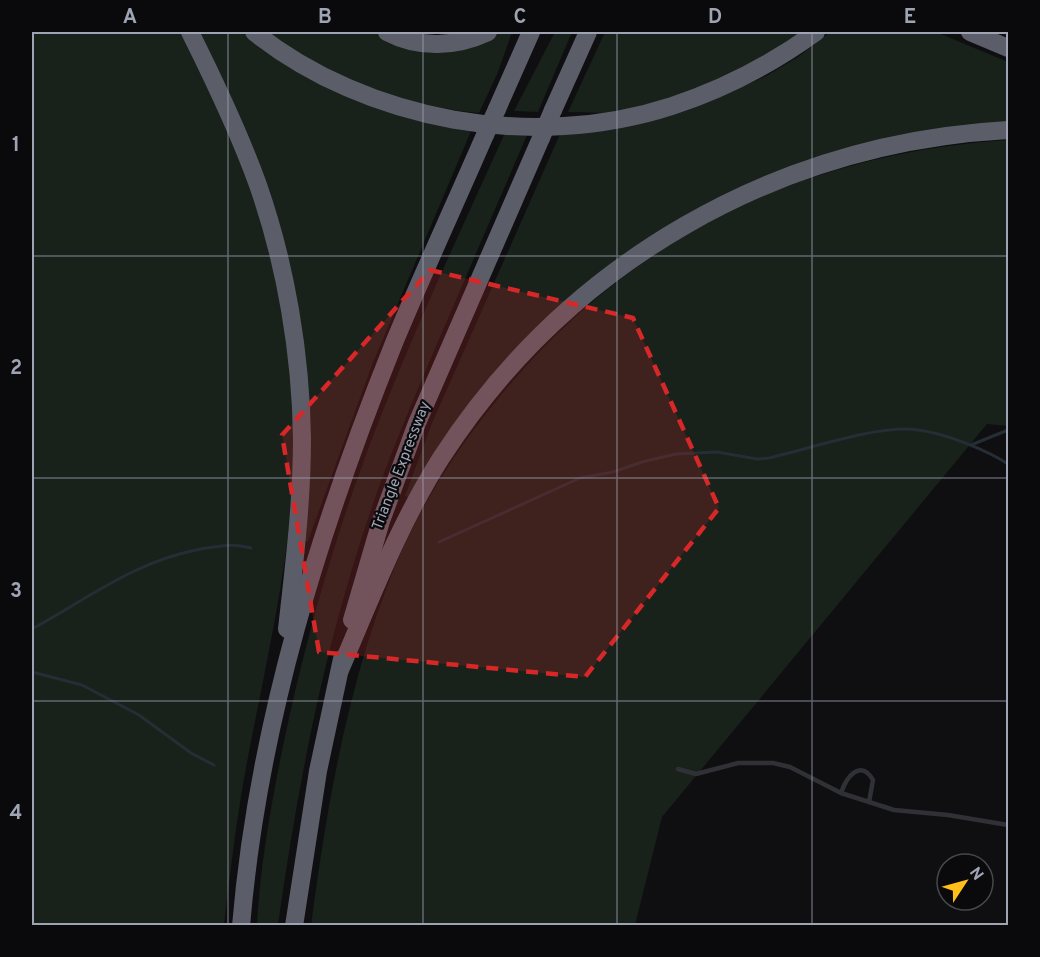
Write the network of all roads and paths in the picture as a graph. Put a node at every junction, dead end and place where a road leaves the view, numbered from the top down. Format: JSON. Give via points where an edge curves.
{"nodes":[{"id":1,"x":190,"y":32,"type":"edge"},
{"id":2,"x":254,"y":32,"type":"edge"},
{"id":3,"x":387,"y":32,"type":"edge"},
{"id":4,"x":488,"y":32,"type":"edge"},
{"id":5,"x":531,"y":32,"type":"edge"},
{"id":6,"x":588,"y":32,"type":"edge"},
{"id":7,"x":816,"y":32,"type":"edge"},
{"id":8,"x":969,"y":32,"type":"edge"},
{"id":9,"x":1008,"y":48,"type":"edge"},
{"id":10,"x":1008,"y":130,"type":"edge"},
{"id":11,"x":340,"y":670,"type":"junction"},
{"id":12,"x":282,"y":676,"type":"junction"},
{"id":13,"x":678,"y":769,"type":"dead end"},
{"id":14,"x":841,"y":793,"type":"junction"},
{"id":15,"x":869,"y":802,"type":"junction"},
{"id":16,"x":1008,"y":825,"type":"edge"},
{"id":17,"x":241,"y":926,"type":"edge"},
{"id":18,"x":294,"y":926,"type":"edge"}],
"edges":[{"from":1,"to":12,"type":"highway","via":[[226,105],[259,188],[282,273],[293,336],[302,472]]},
{"from":2,"to":7,"type":"highway","via":[[328,78],[393,104],[479,123],[534,126],[618,119],[672,106],[747,75]]},
{"from":3,"to":4,"type":"highway","via":[[416,42],[441,44]]},
{"from":5,"to":12,"type":"highway","bridge":true,"via":[[395,342],[352,454]]},
{"from":6,"to":11,"type":"highway","name":"Triangle Expressway","bridge":true,"via":[[437,375],[399,472],[362,579]]},
{"from":8,"to":9,"type":"highway"},
{"from":10,"to":11,"type":"highway","via":[[898,144],[801,171],[740,196],[689,223],[590,291],[501,377],[441,459],[399,533]]},
{"from":11,"to":18,"type":"highway","name":"Triangle Expressway","via":[[318,771]]},
{"from":12,"to":17,"type":"highway","via":[[255,814]]},
{"from":13,"to":14,"type":"lane","via":[[696,774],[728,764],[773,763],[790,767]]},
{"from":14,"to":15,"type":"lane"},
{"from":14,"to":15,"type":"lane","via":[[850,775],[865,772],[873,780]]},
{"from":15,"to":16,"type":"lane","via":[[894,810],[948,814]]}]}
